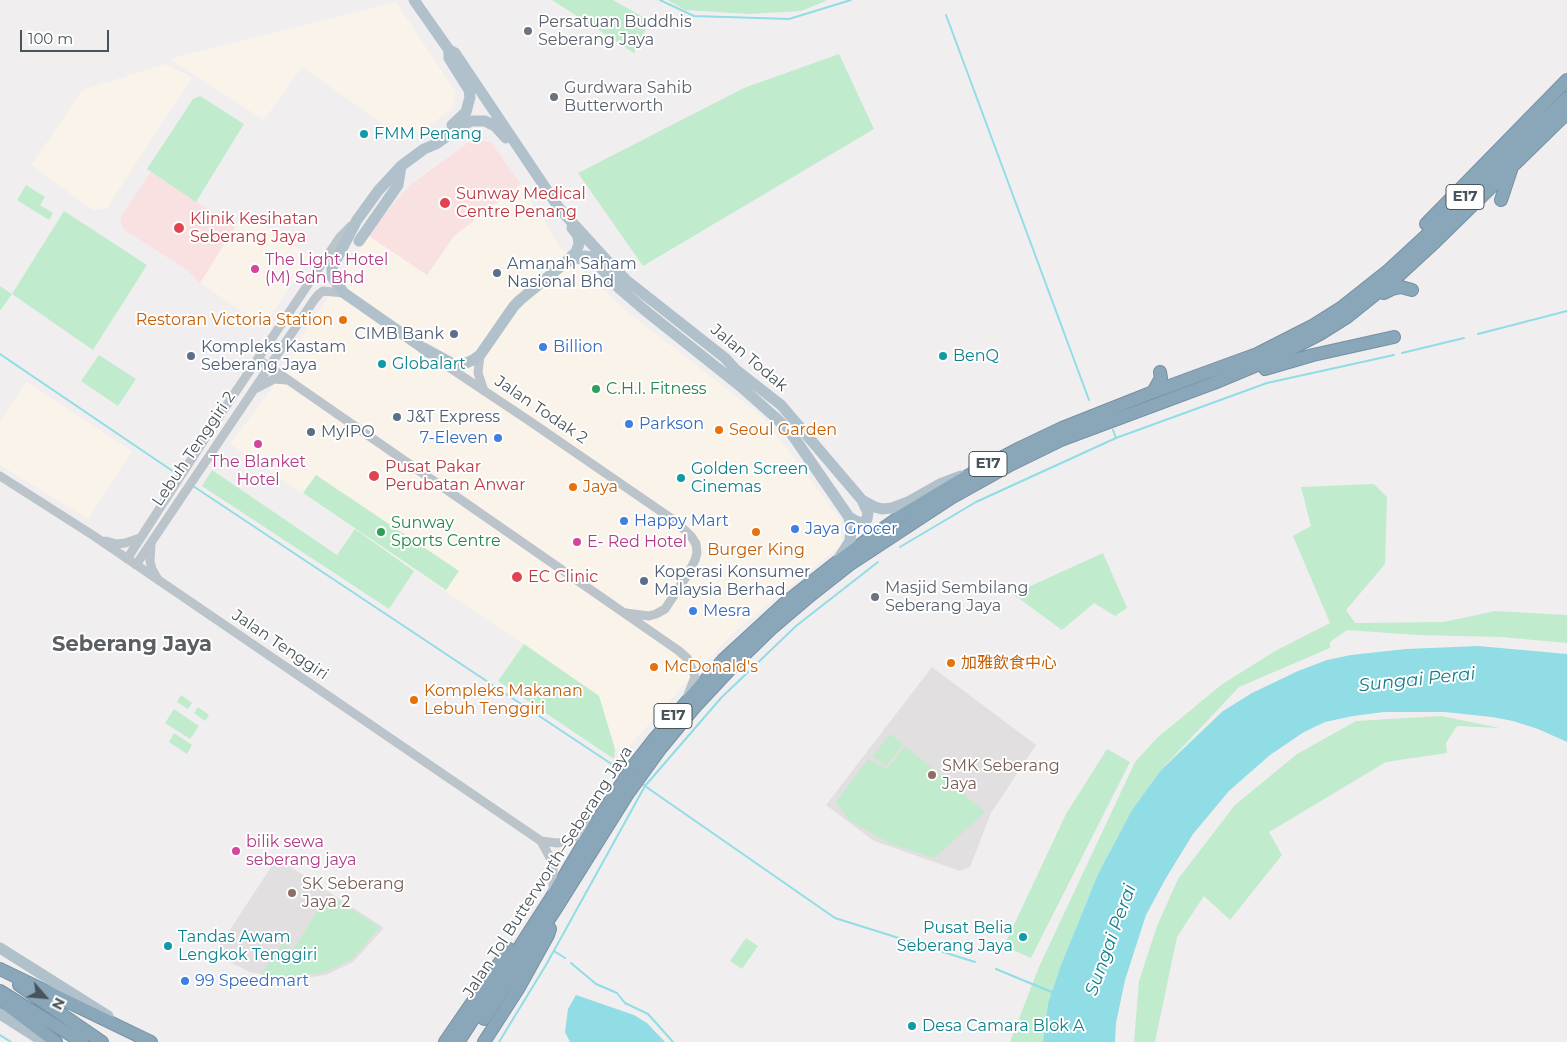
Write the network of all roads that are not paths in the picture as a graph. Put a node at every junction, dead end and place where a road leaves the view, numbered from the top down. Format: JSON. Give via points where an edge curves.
{"nodes":[{"id":1,"x":414,"y":0,"type":"edge"},
{"id":2,"x":449,"y":50,"type":"junction"},
{"id":3,"x":1567,"y":80,"type":"edge"},
{"id":4,"x":1567,"y":98,"type":"edge"},
{"id":5,"x":1567,"y":113,"type":"edge"},
{"id":6,"x":424,"y":149,"type":"junction"},
{"id":7,"x":524,"y":157,"type":"junction"},
{"id":8,"x":401,"y":166,"type":"junction"},
{"id":9,"x":1512,"y":168,"type":"junction"},
{"id":10,"x":1501,"y":200,"type":"dead end"},
{"id":11,"x":559,"y":208,"type":"junction"},
{"id":12,"x":357,"y":220,"type":"junction"},
{"id":13,"x":359,"y":241,"type":"dead end"},
{"id":14,"x":566,"y":262,"type":"junction"},
{"id":15,"x":1412,"y":290,"type":"dead end"},
{"id":16,"x":344,"y":293,"type":"junction"},
{"id":17,"x":1365,"y":297,"type":"junction"},
{"id":18,"x":1394,"y":337,"type":"dead end"},
{"id":19,"x":684,"y":341,"type":"junction"},
{"id":20,"x":424,"y":348,"type":"junction"},
{"id":21,"x":480,"y":355,"type":"junction"},
{"id":22,"x":258,"y":359,"type":"junction"},
{"id":23,"x":444,"y":364,"type":"joint"},
{"id":24,"x":269,"y":366,"type":"junction"},
{"id":25,"x":735,"y":369,"type":"junction"},
{"id":26,"x":1160,"y":372,"type":"dead end"},
{"id":27,"x":261,"y":378,"type":"junction"},
{"id":28,"x":289,"y":381,"type":"junction"},
{"id":29,"x":1214,"y":383,"type":"junction"},
{"id":30,"x":253,"y":391,"type":"junction"},
{"id":31,"x":484,"y":391,"type":"junction"},
{"id":32,"x":1153,"y":392,"type":"junction"},
{"id":33,"x":222,"y":412,"type":"junction"},
{"id":34,"x":976,"y":471,"type":"junction"},
{"id":35,"x":0,"y":476,"type":"edge"},
{"id":36,"x":862,"y":500,"type":"junction"},
{"id":37,"x":849,"y":517,"type":"junction"},
{"id":38,"x":94,"y":536,"type":"junction"},
{"id":39,"x":138,"y":541,"type":"junction"},
{"id":40,"x":151,"y":542,"type":"junction"},
{"id":41,"x":127,"y":559,"type":"junction"},
{"id":42,"x":837,"y":562,"type":"junction"},
{"id":43,"x":136,"y":565,"type":"junction"},
{"id":44,"x":159,"y":581,"type":"junction"},
{"id":45,"x":624,"y":613,"type":"junction"},
{"id":46,"x":686,"y":700,"type":"junction"},
{"id":47,"x":606,"y":808,"type":"junction"},
{"id":48,"x":541,"y":841,"type":"junction"},
{"id":49,"x":552,"y":902,"type":"junction"},
{"id":50,"x":0,"y":948,"type":"edge"},
{"id":51,"x":0,"y":970,"type":"edge"},
{"id":52,"x":0,"y":991,"type":"edge"},
{"id":53,"x":0,"y":999,"type":"edge"},
{"id":54,"x":0,"y":1014,"type":"edge"},
{"id":55,"x":136,"y":1034,"type":"junction"},
{"id":56,"x":459,"y":1041,"type":"edge"},
{"id":57,"x":44,"y":1042,"type":"edge"},
{"id":58,"x":56,"y":1042,"type":"edge"},
{"id":59,"x":82,"y":1042,"type":"edge"},
{"id":60,"x":102,"y":1042,"type":"edge"},
{"id":61,"x":151,"y":1042,"type":"edge"},
{"id":62,"x":445,"y":1042,"type":"edge"},
{"id":63,"x":469,"y":1042,"type":"edge"},
{"id":64,"x":484,"y":1042,"type":"edge"}],
"edges":[{"from":1,"to":2,"type":"main road"},
{"from":2,"to":6,"type":"main road","via":[[449,58],[469,90],[469,104],[460,119]]},
{"from":2,"to":7,"type":"main road","via":[[455,53]]},
{"from":3,"to":17,"type":"highway","via":[[1396,255]]},
{"from":4,"to":17,"type":"highway","name":"Jalan Tol Butterworth–Seberang Jaya","number":"E17"},
{"from":5,"to":9,"type":"highway","name":"Jalan Tol Butterworth–Seberang Jaya","number":"E17"},
{"from":6,"to":7,"type":"main road","name":"Lebuh Tenggiri 2","via":[[464,124],[479,120],[495,126]]},
{"from":6,"to":8,"type":"main road","name":"Lebuh Tenggiri 2"},
{"from":7,"to":11,"type":"main road","name":"Jalan Todak"},
{"from":8,"to":12,"type":"main road","name":"Lebuh Tenggiri 2"},
{"from":8,"to":13,"type":"main road","via":[[398,185]]},
{"from":9,"to":10,"type":"highway"},
{"from":9,"to":17,"type":"highway","name":"Jalan Tol Butterworth–Seberang Jaya","number":"E17","via":[[1428,248]]},
{"from":11,"to":14,"type":"main road","via":[[579,244]]},
{"from":11,"to":25,"type":"main road","name":"Jalan Todak","via":[[626,280]]},
{"from":12,"to":16,"type":"main road","name":"Lebuh Tenggiri 2","via":[[332,268],[332,277]]},
{"from":12,"to":22,"type":"street","name":"Lebuh Tenggiri 2","via":[[340,237]]},
{"from":14,"to":19,"type":"main road","name":"Jalan Todak","via":[[589,256],[619,288]]},
{"from":14,"to":21,"type":"main road","via":[[514,306]]},
{"from":15,"to":17,"type":"highway","via":[[1401,287]]},
{"from":16,"to":20,"type":"main road","name":"Jalan Todak 2"},
{"from":16,"to":24,"type":"street","name":"Lebuh Tenggiri 2","via":[[323,291],[319,294]]},
{"from":17,"to":29,"type":"highway","name":"Jalan Tol Butterworth–Seberang Jaya","number":"E17","via":[[1320,334]]},
{"from":17,"to":32,"type":"highway","name":"Jalan Tol Butterworth–Seberang Jaya","number":"E17","via":[[1279,344]]},
{"from":18,"to":29,"type":"highway","via":[[1313,355]]},
{"from":19,"to":25,"type":"main road","via":[[694,340]]},
{"from":19,"to":37,"type":"main road","name":"Jalan Todak","via":[[746,390],[786,428]]},
{"from":20,"to":21,"type":"main road","via":[[454,364],[466,363]]},
{"from":20,"to":23,"type":"main road","name":"Jalan Todak 2"},
{"from":21,"to":31,"type":"street","via":[[478,373]]},
{"from":22,"to":24,"type":"street"},
{"from":22,"to":33,"type":"street","name":"Lebuh Tenggiri 2"},
{"from":23,"to":31,"type":"street","name":"Jalan Todak 2"},
{"from":24,"to":27,"type":"street","name":"Lebuh Tenggiri 2"},
{"from":24,"to":28,"type":"street"},
{"from":25,"to":36,"type":"main road","name":"Jalan Todak","via":[[780,405]]},
{"from":26,"to":32,"type":"highway","via":[[1161,378]]},
{"from":27,"to":30,"type":"street","name":"Lebuh Tenggiri 2"},
{"from":27,"to":33,"type":"street","via":[[255,377],[246,383]]},
{"from":28,"to":30,"type":"street","via":[[268,381]]},
{"from":28,"to":45,"type":"street"},
{"from":29,"to":49,"type":"highway","name":"Jalan Tol Butterworth–Seberang Jaya","number":"E17","via":[[1061,440],[1012,464],[951,498],[849,565],[771,630],[677,727]]},
{"from":30,"to":40,"type":"street","name":"Lebuh Tenggiri 2"},
{"from":31,"to":45,"type":"street","name":"Jalan Todak 2","via":[[684,528],[696,544],[697,553],[692,567],[661,612],[644,616]]},
{"from":32,"to":34,"type":"highway","name":"Jalan Tol Butterworth–Seberang Jaya","number":"E17","via":[[1062,428]]},
{"from":33,"to":39,"type":"street","name":"Lebuh Tenggiri 2"},
{"from":34,"to":36,"type":"main road","via":[[940,484],[892,508],[879,508]]},
{"from":34,"to":42,"type":"highway","name":"Jalan Tol Butterworth–Seberang Jaya","number":"E17","via":[[901,516]]},
{"from":35,"to":38,"type":"street","name":"Jalan Tenggiri"},
{"from":36,"to":37,"type":"main road","via":[[868,513],[867,520],[858,522]]},
{"from":37,"to":42,"type":"main road","via":[[850,541]]},
{"from":38,"to":39,"type":"street","via":[[117,544]]},
{"from":38,"to":41,"type":"street","name":"Jalan Tenggiri"},
{"from":39,"to":40,"type":"street","via":[[143,548]]},
{"from":39,"to":41,"type":"street","name":"Lebuh Tenggiri 2"},
{"from":40,"to":43,"type":"street","name":"Lebuh Tenggiri 2"},
{"from":40,"to":44,"type":"street","via":[[150,561]]},
{"from":41,"to":43,"type":"street","name":"Jalan Tenggiri"},
{"from":42,"to":46,"type":"highway","name":"Jalan Tol Butterworth–Seberang Jaya","number":"E17","via":[[785,603],[722,660]]},
{"from":43,"to":44,"type":"street","name":"Jalan Tenggiri"},
{"from":44,"to":48,"type":"street","name":"Jalan Tenggiri"},
{"from":45,"to":46,"type":"street","via":[[687,658],[695,677]]},
{"from":46,"to":47,"type":"highway","name":"Jalan Tol Butterworth–Seberang Jaya","number":"E17","via":[[633,766]]},
{"from":47,"to":48,"type":"street","via":[[571,840],[558,843]]},
{"from":47,"to":49,"type":"highway","name":"Jalan Tol Butterworth–Seberang Jaya","number":"E17"},
{"from":48,"to":49,"type":"street","via":[[553,863]]},
{"from":49,"to":56,"type":"highway","name":"Jalan Tol Butterworth–Seberang Jaya","number":"E17"},
{"from":49,"to":62,"type":"highway","via":[[525,926]]},
{"from":49,"to":63,"type":"highway","name":"Jalan Tol Butterworth–Seberang Jaya","number":"E17"},
{"from":49,"to":64,"type":"highway","via":[[548,936]]},
{"from":50,"to":55,"type":"main road"},
{"from":51,"to":55,"type":"highway"},
{"from":51,"to":60,"type":"highway"},
{"from":52,"to":59,"type":"highway"},
{"from":53,"to":58,"type":"highway"},
{"from":54,"to":57,"type":"main road"},
{"from":55,"to":61,"type":"highway"}]}
